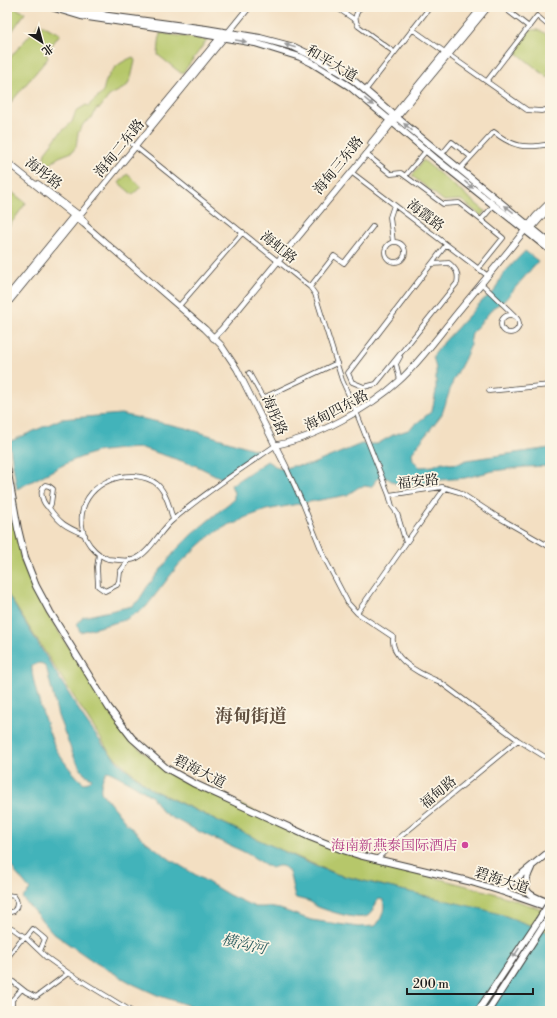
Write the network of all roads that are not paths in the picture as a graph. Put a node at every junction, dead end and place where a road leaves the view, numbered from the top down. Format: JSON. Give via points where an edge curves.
{"nodes":[{"id":1,"x":51,"y":7,"type":"edge"},
{"id":2,"x":65,"y":7,"type":"edge"},
{"id":3,"x":90,"y":7,"type":"edge"},
{"id":4,"x":246,"y":7,"type":"edge"},
{"id":5,"x":249,"y":7,"type":"edge"},
{"id":6,"x":336,"y":7,"type":"edge"},
{"id":7,"x":361,"y":7,"type":"edge"},
{"id":8,"x":430,"y":7,"type":"edge"},
{"id":9,"x":482,"y":7,"type":"edge"},
{"id":10,"x":488,"y":7,"type":"edge"},
{"id":11,"x":503,"y":7,"type":"edge"},
{"id":12,"x":106,"y":15,"type":"junction"},
{"id":13,"x":355,"y":20,"type":"junction"},
{"id":14,"x":529,"y":27,"type":"junction"},
{"id":15,"x":550,"y":27,"type":"edge"},
{"id":16,"x":412,"y":29,"type":"junction"},
{"id":17,"x":224,"y":35,"type":"junction"},
{"id":18,"x":394,"y":52,"type":"junction"},
{"id":19,"x":447,"y":53,"type":"junction"},
{"id":20,"x":487,"y":81,"type":"junction"},
{"id":21,"x":365,"y":91,"type":"junction"},
{"id":22,"x":550,"y":110,"type":"edge"},
{"id":23,"x":393,"y":119,"type":"junction"},
{"id":24,"x":550,"y":144,"type":"edge"},
{"id":25,"x":134,"y":145,"type":"junction"},
{"id":26,"x":426,"y":151,"type":"junction"},
{"id":27,"x":366,"y":154,"type":"junction"},
{"id":28,"x":442,"y":154,"type":"junction"},
{"id":29,"x":471,"y":158,"type":"junction"},
{"id":30,"x":7,"y":161,"type":"edge"},
{"id":31,"x":460,"y":169,"type":"junction"},
{"id":32,"x":351,"y":172,"type":"junction"},
{"id":33,"x":405,"y":176,"type":"junction"},
{"id":34,"x":550,"y":202,"type":"edge"},
{"id":35,"x":394,"y":205,"type":"junction"},
{"id":36,"x":494,"y":205,"type":"junction"},
{"id":37,"x":550,"y":207,"type":"edge"},
{"id":38,"x":76,"y":215,"type":"junction"},
{"id":39,"x":480,"y":220,"type":"junction"},
{"id":40,"x":373,"y":226,"type":"dead end"},
{"id":41,"x":528,"y":229,"type":"junction"},
{"id":42,"x":243,"y":232,"type":"junction"},
{"id":43,"x":393,"y":242,"type":"junction"},
{"id":44,"x":550,"y":242,"type":"edge"},
{"id":45,"x":446,"y":245,"type":"junction"},
{"id":46,"x":550,"y":250,"type":"edge"},
{"id":47,"x":278,"y":260,"type":"junction"},
{"id":48,"x":432,"y":264,"type":"junction"},
{"id":49,"x":478,"y":269,"type":"junction"},
{"id":50,"x":488,"y":276,"type":"junction"},
{"id":51,"x":484,"y":286,"type":"junction"},
{"id":52,"x":310,"y":287,"type":"junction"},
{"id":53,"x":7,"y":297,"type":"edge"},
{"id":54,"x":7,"y":304,"type":"edge"},
{"id":55,"x":503,"y":304,"type":"junction"},
{"id":56,"x":180,"y":306,"type":"junction"},
{"id":57,"x":504,"y":316,"type":"junction"},
{"id":58,"x":515,"y":316,"type":"junction"},
{"id":59,"x":213,"y":336,"type":"junction"},
{"id":60,"x":404,"y":349,"type":"junction"},
{"id":61,"x":337,"y":363,"type":"junction"},
{"id":62,"x":249,"y":373,"type":"dead end"},
{"id":63,"x":348,"y":373,"type":"junction"},
{"id":64,"x":342,"y":380,"type":"junction"},
{"id":65,"x":400,"y":380,"type":"junction"},
{"id":66,"x":550,"y":386,"type":"edge"},
{"id":67,"x":490,"y":391,"type":"dead end"},
{"id":68,"x":356,"y":411,"type":"junction"},
{"id":69,"x":276,"y":445,"type":"junction"},
{"id":70,"x":286,"y":467,"type":"joint"},
{"id":71,"x":7,"y":468,"type":"edge"},
{"id":72,"x":7,"y":481,"type":"edge"},
{"id":73,"x":445,"y":488,"type":"junction"},
{"id":74,"x":389,"y":495,"type":"junction"},
{"id":75,"x":49,"y":508,"type":"junction"},
{"id":76,"x":171,"y":512,"type":"junction"},
{"id":77,"x":177,"y":517,"type":"junction"},
{"id":78,"x":173,"y":520,"type":"junction"},
{"id":79,"x":85,"y":535,"type":"junction"},
{"id":80,"x":406,"y":543,"type":"junction"},
{"id":81,"x":550,"y":548,"type":"edge"},
{"id":82,"x":99,"y":554,"type":"junction"},
{"id":83,"x":129,"y":560,"type":"junction"},
{"id":84,"x":357,"y":613,"type":"junction"},
{"id":85,"x":518,"y":740,"type":"junction"},
{"id":86,"x":550,"y":760,"type":"edge"},
{"id":87,"x":550,"y":850,"type":"edge"},
{"id":88,"x":375,"y":861,"type":"junction"},
{"id":89,"x":532,"y":865,"type":"junction"},
{"id":90,"x":501,"y":891,"type":"junction"},
{"id":91,"x":7,"y":895,"type":"edge"},
{"id":92,"x":550,"y":902,"type":"edge"},
{"id":93,"x":550,"y":908,"type":"edge"},
{"id":94,"x":7,"y":913,"type":"edge"},
{"id":95,"x":550,"y":913,"type":"edge"},
{"id":96,"x":7,"y":928,"type":"edge"},
{"id":97,"x":26,"y":938,"type":"junction"},
{"id":98,"x":40,"y":952,"type":"junction"},
{"id":99,"x":7,"y":958,"type":"edge"},
{"id":100,"x":67,"y":972,"type":"junction"},
{"id":101,"x":7,"y":977,"type":"edge"},
{"id":102,"x":22,"y":989,"type":"junction"},
{"id":103,"x":12,"y":1000,"type":"junction"},
{"id":104,"x":7,"y":1001,"type":"edge"},
{"id":105,"x":8,"y":1011,"type":"edge"},
{"id":106,"x":131,"y":1011,"type":"edge"},
{"id":107,"x":478,"y":1011,"type":"edge"},
{"id":108,"x":488,"y":1011,"type":"edge"}],
"edges":[{"from":1,"to":17,"type":"main road","name":"和平大道","via":[[81,16]]},
{"from":2,"to":12,"type":"main road","name":"和平大道"},
{"from":3,"to":12,"type":"street"},
{"from":4,"to":17,"type":"main road","name":"海甸二东路"},
{"from":5,"to":17,"type":"main road","name":"海甸二东路"},
{"from":6,"to":13,"type":"street"},
{"from":7,"to":13,"type":"street","via":[[356,13]]},
{"from":8,"to":16,"type":"street"},
{"from":9,"to":19,"type":"main road"},
{"from":10,"to":19,"type":"main road"},
{"from":11,"to":14,"type":"street"},
{"from":12,"to":17,"type":"main road","name":"和平大道"},
{"from":13,"to":18,"type":"street","via":[[358,26]]},
{"from":14,"to":15,"type":"street","via":[[537,16]]},
{"from":14,"to":20,"type":"street"},
{"from":16,"to":18,"type":"street"},
{"from":16,"to":19,"type":"street"},
{"from":21,"to":17,"type":"main road","name":"和平大道","one_way":true,"via":[[350,78],[294,47],[260,38]]},
{"from":17,"to":23,"type":"main road","name":"和平大道","one_way":true,"via":[[300,57],[349,86]]},
{"from":17,"to":25,"type":"main road","name":"海甸二东路"},
{"from":18,"to":21,"type":"street"},
{"from":19,"to":20,"type":"street"},
{"from":19,"to":23,"type":"main road"},
{"from":20,"to":22,"type":"street","via":[[527,110]]},
{"from":21,"to":23,"type":"main road","name":"和平大道"},
{"from":23,"to":26,"type":"main road","name":"和平大道"},
{"from":23,"to":27,"type":"main road"},
{"from":28,"to":23,"type":"main road","name":"和平大道","one_way":true},
{"from":23,"to":47,"type":"main road","name":"海甸三东路"},
{"from":24,"to":29,"type":"street","via":[[536,147],[518,146],[494,132]]},
{"from":25,"to":38,"type":"main road","name":"海甸二东路"},
{"from":25,"to":42,"type":"street","name":"海虹路"},
{"from":26,"to":33,"type":"street"},
{"from":26,"to":36,"type":"main road","name":"和平大道","one_way":true},
{"from":27,"to":32,"type":"main road"},
{"from":27,"to":33,"type":"street","via":[[392,174],[401,173]]},
{"from":28,"to":29,"type":"street","via":[[452,142]]},
{"from":28,"to":31,"type":"main road","name":"和平大道"},
{"from":29,"to":31,"type":"street"},
{"from":30,"to":38,"type":"main road","name":"海彤路"},
{"from":41,"to":31,"type":"main road","name":"和平大道","one_way":true},
{"from":32,"to":35,"type":"street","name":"海霞路"},
{"from":32,"to":47,"type":"main road"},
{"from":33,"to":39,"type":"street","via":[[443,204],[460,203]]},
{"from":34,"to":41,"type":"main road","name":"海甸四东路"},
{"from":35,"to":43,"type":"street","via":[[390,217]]},
{"from":35,"to":45,"type":"street","name":"海霞路"},
{"from":36,"to":39,"type":"street"},
{"from":36,"to":41,"type":"main road","name":"和平大道"},
{"from":37,"to":41,"type":"main road","name":"海甸四东路"},
{"from":38,"to":53,"type":"main road","name":"海甸二东路"},
{"from":38,"to":54,"type":"main road","name":"海甸二东路"},
{"from":38,"to":56,"type":"main road","name":"海彤路"},
{"from":39,"to":49,"type":"street","via":[[503,238]]},
{"from":40,"to":52,"type":"street","via":[[344,263],[334,256]]},
{"from":41,"to":44,"type":"main road","name":"和平大道"},
{"from":41,"to":46,"type":"main road","name":"和平大道"},
{"from":41,"to":50,"type":"main road","name":"海甸四东路"},
{"from":41,"to":51,"type":"main road","name":"海甸四东路"},
{"from":42,"to":47,"type":"street","name":"海虹路"},
{"from":42,"to":56,"type":"street"},
{"from":43,"to":43,"type":"street","via":[[403,245],[406,251],[404,258],[398,262],[392,261],[386,254],[388,245]]},
{"from":45,"to":48,"type":"street"},
{"from":45,"to":49,"type":"street","name":"海霞路"},
{"from":47,"to":52,"type":"street","name":"海虹路"},
{"from":47,"to":59,"type":"main road","via":[[222,329]]},
{"from":48,"to":60,"type":"street","via":[[449,263],[458,274],[457,283]]},
{"from":48,"to":63,"type":"street"},
{"from":49,"to":50,"type":"street","name":"海霞路"},
{"from":50,"to":65,"type":"main road","name":"海甸四东路"},
{"from":51,"to":55,"type":"street"},
{"from":51,"to":68,"type":"main road","name":"海甸四东路","via":[[410,375],[382,398]]},
{"from":52,"to":61,"type":"street","name":"海虹路"},
{"from":55,"to":57,"type":"street"},
{"from":55,"to":58,"type":"street"},
{"from":56,"to":59,"type":"main road","name":"海彤路"},
{"from":57,"to":58,"type":"street"},
{"from":57,"to":58,"type":"street","via":[[500,325],[509,333],[518,327]]},
{"from":59,"to":69,"type":"main road","name":"海彤路","via":[[226,348],[241,371]]},
{"from":60,"to":63,"type":"street","via":[[376,384],[368,387],[359,386],[352,382]]},
{"from":60,"to":65,"type":"street","via":[[396,364]]},
{"from":61,"to":62,"type":"street","via":[[263,398]]},
{"from":61,"to":64,"type":"street","name":"海虹路"},
{"from":63,"to":64,"type":"street"},
{"from":64,"to":68,"type":"street","name":"海虹路"},
{"from":65,"to":68,"type":"main road","name":"海甸四东路"},
{"from":66,"to":67,"type":"street"},
{"from":68,"to":69,"type":"main road","name":"海甸四东路","via":[[302,438]]},
{"from":68,"to":74,"type":"street","name":"福安路"},
{"from":69,"to":70,"type":"main road","name":"海彤路"},
{"from":69,"to":77,"type":"street"},
{"from":70,"to":84,"type":"street","via":[[325,559],[348,603]]},
{"from":71,"to":88,"type":"main road","name":"碧海大道","via":[[20,538],[36,586],[109,708],[132,738],[166,768],[187,780],[321,842]]},
{"from":72,"to":88,"type":"main road","name":"碧海大道","via":[[21,558],[33,588],[108,709],[135,745],[165,770],[186,782],[320,844]]},
{"from":73,"to":74,"type":"street","name":"福安路"},
{"from":73,"to":80,"type":"street"},
{"from":73,"to":81,"type":"street","name":"福安路","via":[[459,492]]},
{"from":74,"to":80,"type":"street"},
{"from":75,"to":75,"type":"street","via":[[52,489],[45,485],[41,493]]},
{"from":75,"to":79,"type":"street","via":[[67,527]]},
{"from":76,"to":77,"type":"street"},
{"from":76,"to":78,"type":"street"},
{"from":76,"to":79,"type":"street","via":[[164,492],[150,479],[139,476],[113,478],[88,496],[84,505],[82,526]]},
{"from":77,"to":78,"type":"street"},
{"from":78,"to":83,"type":"street","via":[[145,551],[135,559]]},
{"from":79,"to":82,"type":"street"},
{"from":80,"to":84,"type":"street"},
{"from":82,"to":83,"type":"street","via":[[107,558]]},
{"from":82,"to":83,"type":"street","via":[[98,586],[105,591],[117,584],[120,572]]},
{"from":84,"to":85,"type":"street","via":[[393,637],[392,645],[405,662],[427,677],[440,682]]},
{"from":85,"to":86,"type":"street"},
{"from":85,"to":88,"type":"street","name":"福甸路","via":[[394,842]]},
{"from":87,"to":89,"type":"main road"},
{"from":88,"to":90,"type":"main road","name":"碧海大道"},
{"from":88,"to":95,"type":"main road","name":"碧海大道","via":[[478,886]]},
{"from":89,"to":90,"type":"main road"},
{"from":89,"to":92,"type":"main road","via":[[525,886],[533,897]]},
{"from":90,"to":93,"type":"main road","name":"碧海大道"},
{"from":91,"to":94,"type":"street","via":[[14,896],[17,902],[14,911]]},
{"from":92,"to":107,"type":"main road","one_way":true,"bridge":true},
{"from":95,"to":108,"type":"main road"},
{"from":96,"to":97,"type":"street","via":[[12,928]]},
{"from":97,"to":98,"type":"street"},
{"from":97,"to":98,"type":"street","via":[[33,929],[45,939]]},
{"from":97,"to":99,"type":"street","via":[[20,941]]},
{"from":98,"to":100,"type":"street"},
{"from":100,"to":102,"type":"street","via":[[36,997]]},
{"from":100,"to":106,"type":"street"},
{"from":101,"to":102,"type":"street"},
{"from":102,"to":103,"type":"street"},
{"from":103,"to":104,"type":"street"},
{"from":103,"to":105,"type":"street"}]}
